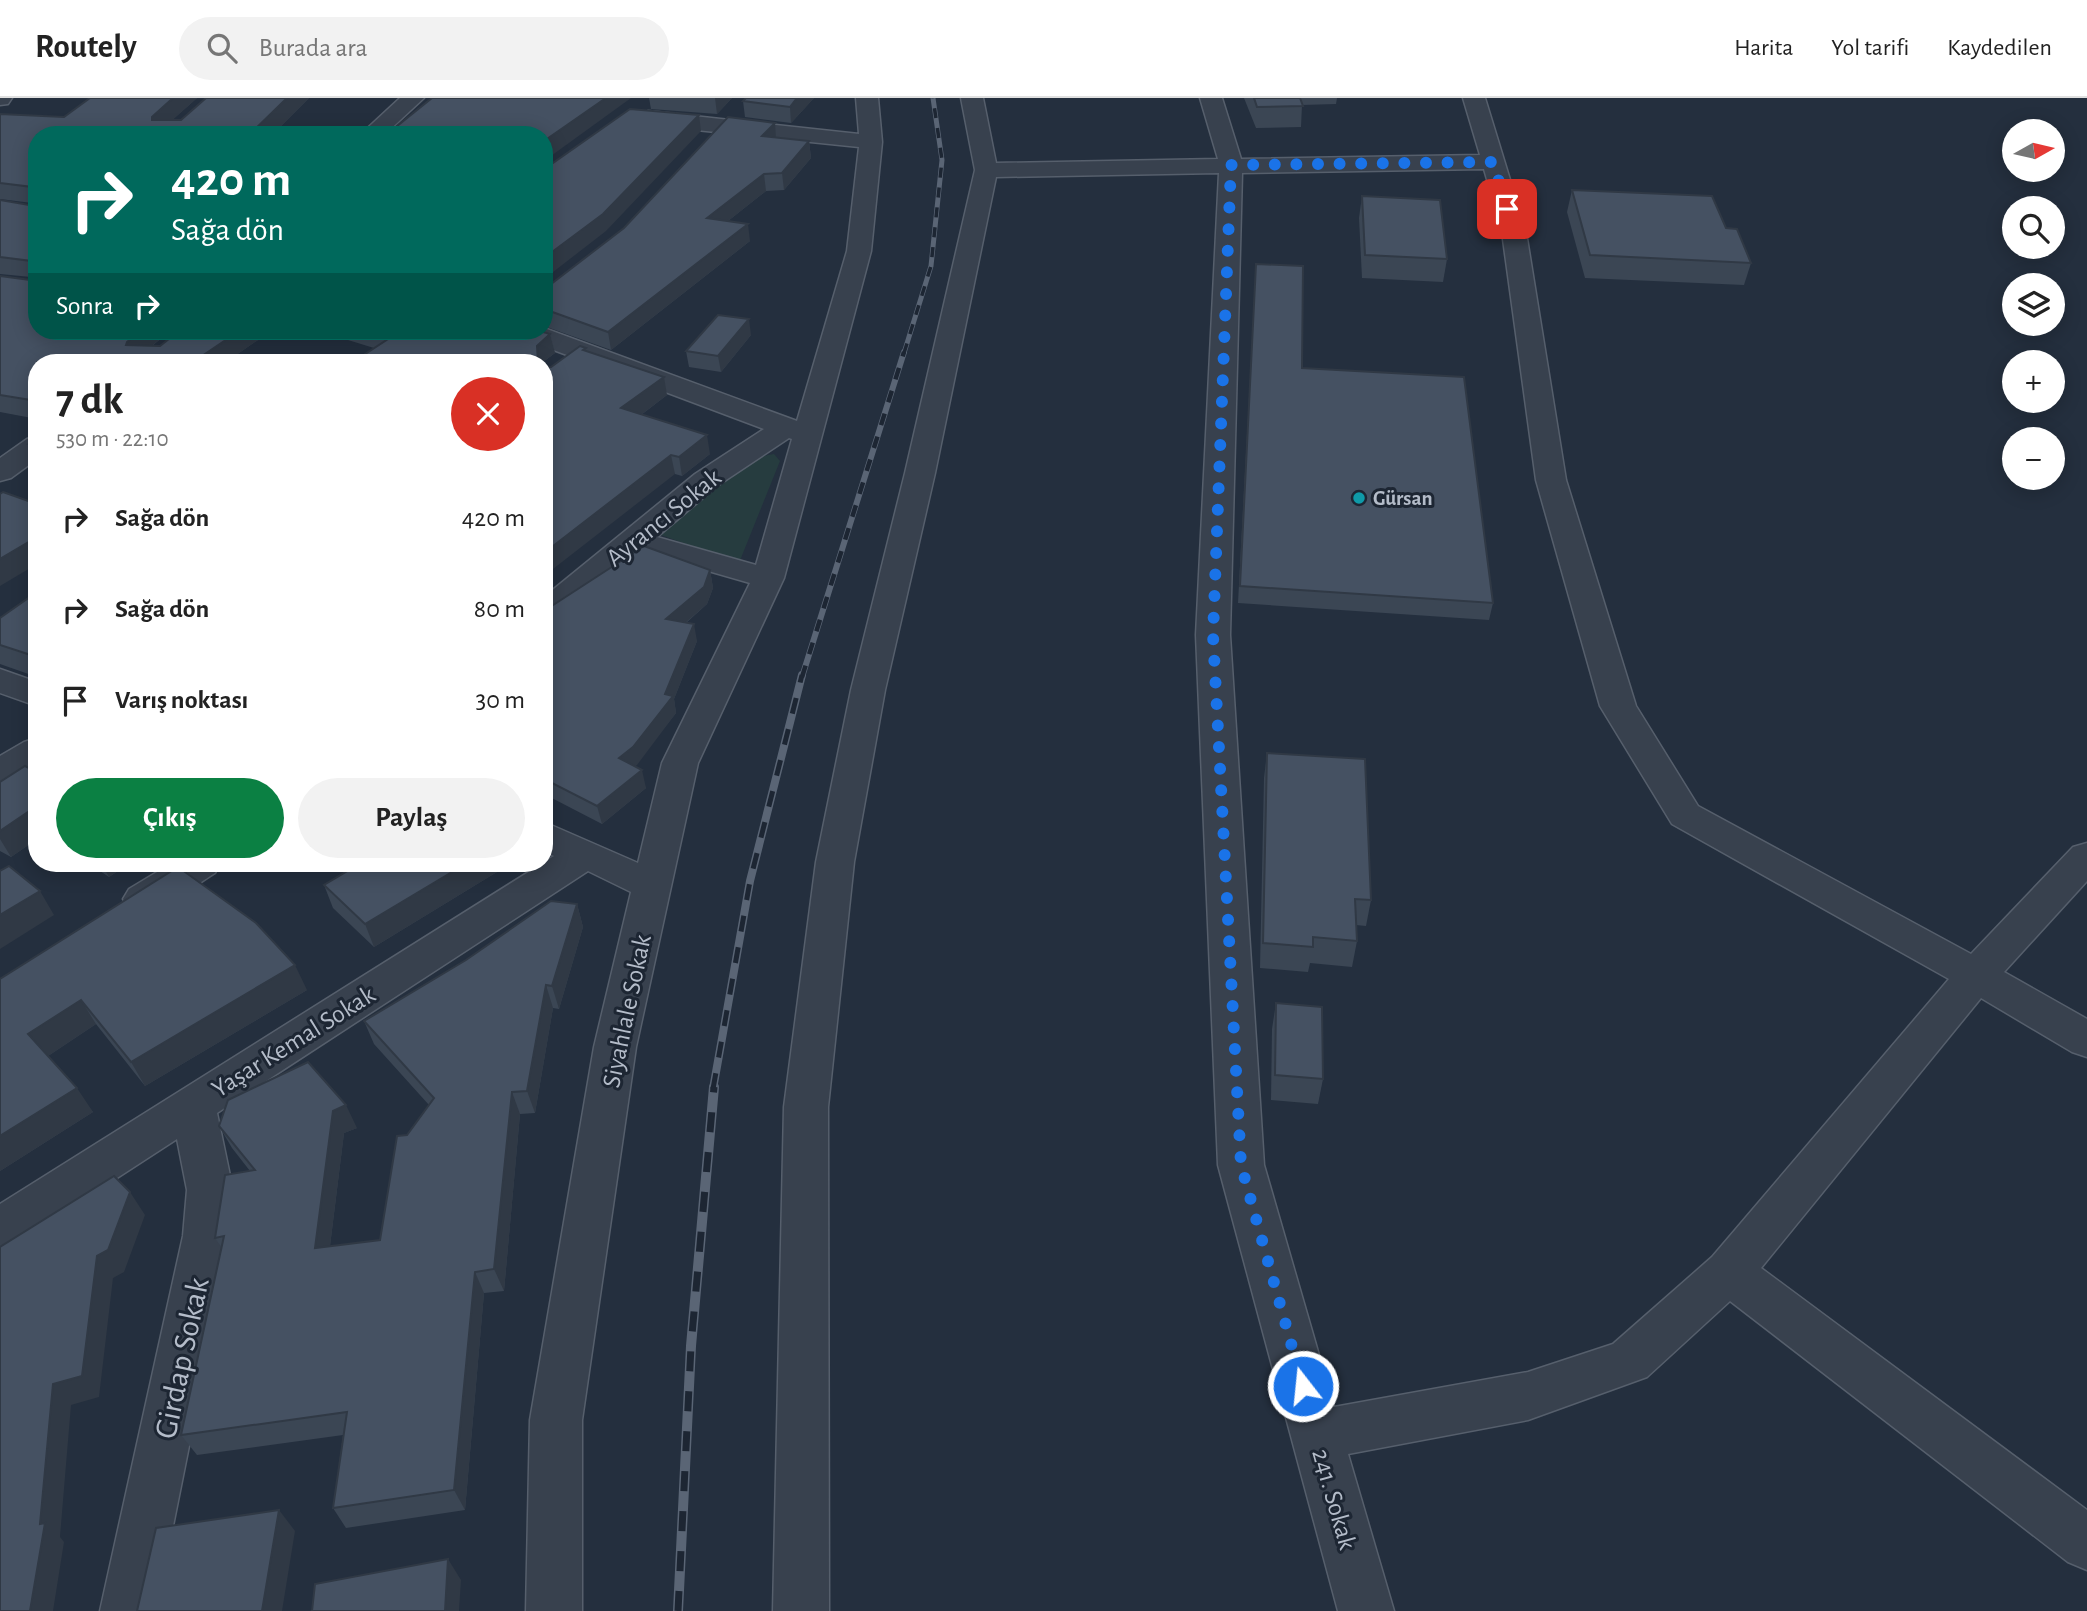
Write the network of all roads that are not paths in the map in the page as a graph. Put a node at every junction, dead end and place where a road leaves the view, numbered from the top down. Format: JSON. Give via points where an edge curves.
{"nodes":[{"id":1,"x":413,"y":98,"type":"edge"},
{"id":2,"x":647,"y":98,"type":"edge"},
{"id":3,"x":867,"y":98,"type":"edge"},
{"id":4,"x":972,"y":98,"type":"edge"},
{"id":5,"x":1212,"y":98,"type":"edge"},
{"id":6,"x":1474,"y":98,"type":"edge"},
{"id":7,"x":734,"y":115,"type":"junction"},
{"id":8,"x":380,"y":126,"type":"edge"},
{"id":9,"x":871,"y":142,"type":"junction"},
{"id":10,"x":708,"y":143,"type":"edge"},
{"id":11,"x":1493,"y":162,"type":"junction"},
{"id":12,"x":1231,"y":165,"type":"junction"},
{"id":13,"x":986,"y":170,"type":"junction"},
{"id":14,"x":553,"y":339,"type":"edge"},
{"id":15,"x":581,"y":349,"type":"junction"},
{"id":16,"x":554,"y":370,"type":"edge"},
{"id":17,"x":796,"y":431,"type":"junction"},
{"id":18,"x":634,"y":540,"type":"junction"},
{"id":19,"x":768,"y":578,"type":"junction"},
{"id":20,"x":553,"y":607,"type":"edge"},
{"id":21,"x":0,"y":680,"type":"edge"},
{"id":22,"x":28,"y":691,"type":"edge"},
{"id":23,"x":28,"y":756,"type":"edge"},
{"id":24,"x":0,"y":774,"type":"edge"},
{"id":25,"x":553,"y":839,"type":"edge"},
{"id":26,"x":586,"y":855,"type":"junction"},
{"id":27,"x":2087,"y":857,"type":"edge"},
{"id":28,"x":186,"y":872,"type":"edge"},
{"id":29,"x":653,"y":886,"type":"junction"},
{"id":30,"x":106,"y":921,"type":"edge"},
{"id":31,"x":1976,"y":975,"type":"junction"},
{"id":32,"x":2087,"y":1040,"type":"edge"},
{"id":33,"x":193,"y":1104,"type":"junction"},
{"id":34,"x":0,"y":1229,"type":"edge"},
{"id":35,"x":1729,"y":1272,"type":"junction"},
{"id":36,"x":1317,"y":1435,"type":"junction"},
{"id":37,"x":2087,"y":1543,"type":"edge"},
{"id":38,"x":128,"y":1611,"type":"edge"},
{"id":39,"x":554,"y":1611,"type":"edge"},
{"id":40,"x":801,"y":1611,"type":"edge"},
{"id":41,"x":1366,"y":1611,"type":"edge"}],
"edges":[{"from":1,"to":8,"type":"street"},
{"from":2,"to":7,"type":"street","via":[[628,116]]},
{"from":3,"to":9,"type":"street","name":"Siyahlale Sokak"},
{"from":4,"to":13,"type":"street"},
{"from":5,"to":12,"type":"street","name":"241. Sokak"},
{"from":6,"to":11,"type":"street"},
{"from":7,"to":9,"type":"street"},
{"from":7,"to":10,"type":"street"},
{"from":9,"to":17,"type":"street","name":"Siyahlale Sokak","via":[[859,251]]},
{"from":11,"to":12,"type":"street"},
{"from":11,"to":31,"type":"street","via":[[1514,232],[1551,480],[1618,706],[1685,815]]},
{"from":12,"to":13,"type":"street"},
{"from":12,"to":36,"type":"street","name":"241. Sokak","via":[[1213,635],[1241,1165]]},
{"from":13,"to":40,"type":"street","via":[[835,862],[806,1107]]},
{"from":14,"to":15,"type":"street"},
{"from":15,"to":16,"type":"street"},
{"from":15,"to":17,"type":"street"},
{"from":17,"to":18,"type":"street","name":"Ayrancı Sokak","via":[[706,480]]},
{"from":17,"to":19,"type":"street","name":"Siyahlale Sokak"},
{"from":18,"to":19,"type":"street"},
{"from":18,"to":20,"type":"street","name":"Ayrancı Sokak"},
{"from":19,"to":29,"type":"street","name":"Siyahlale Sokak","via":[[680,763]]},
{"from":21,"to":22,"type":"street"},
{"from":23,"to":24,"type":"street"},
{"from":25,"to":26,"type":"street"},
{"from":26,"to":29,"type":"street"},
{"from":26,"to":33,"type":"street","name":"Yaşar Kemal Sokak"},
{"from":27,"to":31,"type":"street"},
{"from":28,"to":30,"type":"street"},
{"from":29,"to":39,"type":"street","name":"Siyahlale Sokak","via":[[615,1047],[556,1420]]},
{"from":31,"to":32,"type":"street"},
{"from":31,"to":35,"type":"street"},
{"from":33,"to":34,"type":"street","name":"Yaşar Kemal Sokak"},
{"from":33,"to":38,"type":"street","name":"Girdap Sokak","via":[[209,1190],[207,1236]]},
{"from":35,"to":36,"type":"street","via":[[1629,1361],[1528,1395]]},
{"from":35,"to":37,"type":"street"},
{"from":36,"to":41,"type":"street","name":"241. Sokak"}]}
